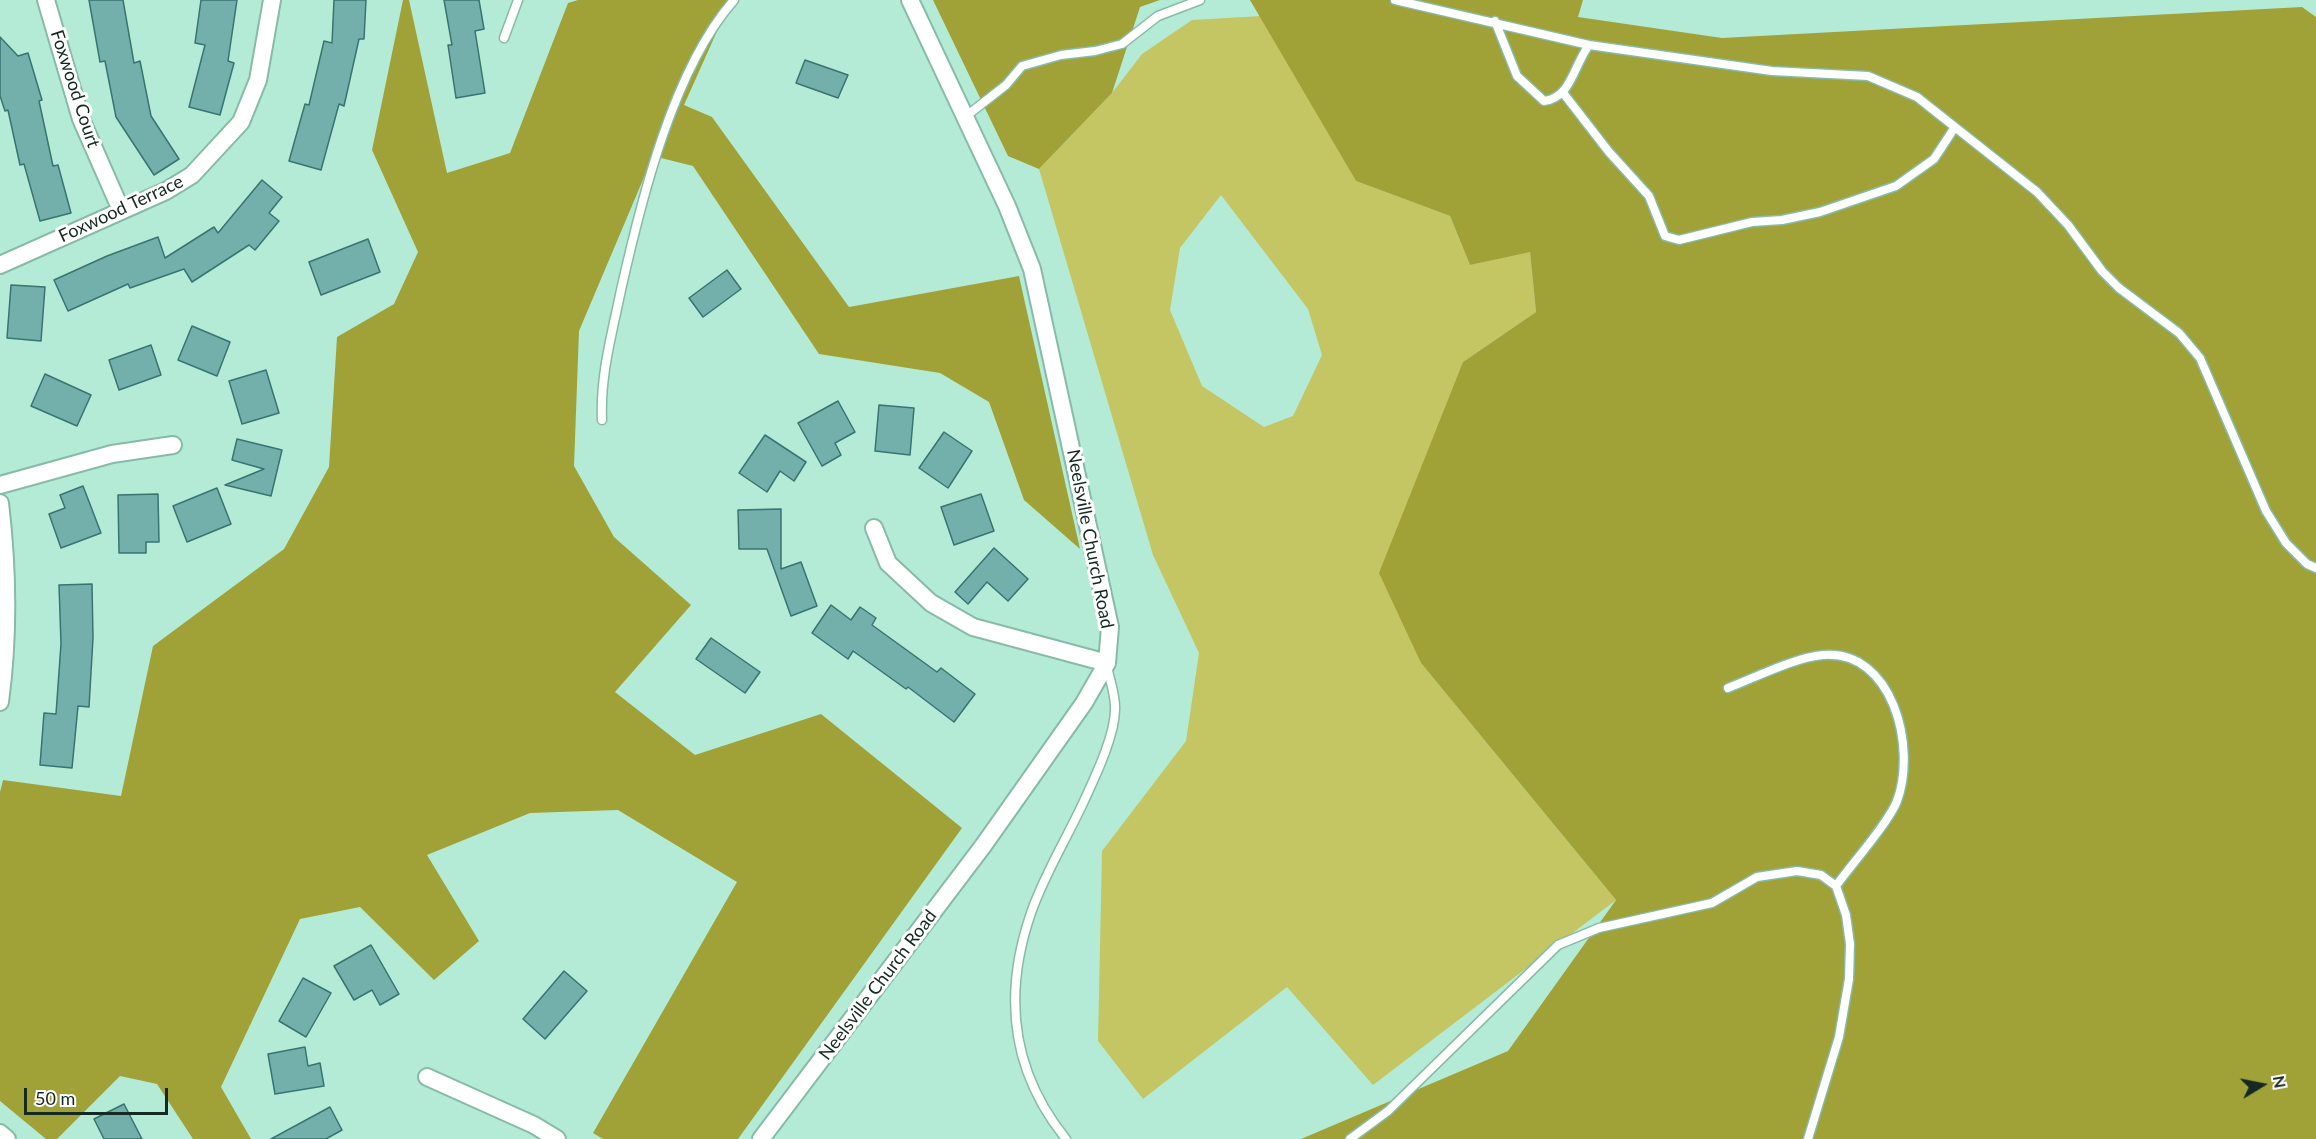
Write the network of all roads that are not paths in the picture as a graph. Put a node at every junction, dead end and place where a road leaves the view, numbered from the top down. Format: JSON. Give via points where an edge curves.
{"nodes":[{"id":1,"x":46,"y":0,"type":"edge"},
{"id":2,"x":272,"y":0,"type":"edge"},
{"id":3,"x":518,"y":0,"type":"edge"},
{"id":4,"x":734,"y":0,"type":"edge"},
{"id":5,"x":910,"y":0,"type":"edge"},
{"id":6,"x":1200,"y":0,"type":"edge"},
{"id":7,"x":1395,"y":0,"type":"edge"},
{"id":8,"x":1495,"y":21,"type":"junction"},
{"id":9,"x":504,"y":38,"type":"dead end"},
{"id":10,"x":1589,"y":45,"type":"junction"},
{"id":11,"x":1564,"y":94,"type":"junction"},
{"id":12,"x":965,"y":117,"type":"junction"},
{"id":13,"x":1955,"y":127,"type":"junction"},
{"id":14,"x":121,"y":210,"type":"junction"},
{"id":15,"x":0,"y":265,"type":"edge"},
{"id":16,"x":602,"y":420,"type":"dead end"},
{"id":17,"x":172,"y":446,"type":"dead end"},
{"id":18,"x":0,"y":485,"type":"edge"},
{"id":19,"x":0,"y":503,"type":"edge"},
{"id":20,"x":874,"y":528,"type":"dead end"},
{"id":21,"x":2316,"y":568,"type":"edge"},
{"id":22,"x":1107,"y":663,"type":"junction"},
{"id":23,"x":1728,"y":688,"type":"dead end"},
{"id":24,"x":0,"y":702,"type":"edge"},
{"id":25,"x":1836,"y":886,"type":"junction"},
{"id":26,"x":427,"y":1077,"type":"dead end"},
{"id":27,"x":0,"y":1133,"type":"edge"},
{"id":28,"x":7,"y":1139,"type":"edge"},
{"id":29,"x":557,"y":1139,"type":"edge"},
{"id":30,"x":761,"y":1139,"type":"edge"},
{"id":31,"x":1066,"y":1139,"type":"edge"},
{"id":32,"x":1350,"y":1139,"type":"edge"},
{"id":33,"x":1808,"y":1139,"type":"edge"}],
"edges":[{"from":1,"to":14,"type":"street","name":"Foxwood Court","via":[[81,119]]},
{"from":2,"to":14,"type":"street","name":"Foxwood Terrace","via":[[258,80],[241,122],[192,175]]},
{"from":3,"to":9,"type":"lane"},
{"from":4,"to":16,"type":"lane","via":[[709,32],[689,70],[635,229],[605,363]]},
{"from":5,"to":12,"type":"street","name":"Neelsville Church Road"},
{"from":6,"to":12,"type":"lane","via":[[1158,16],[1122,44],[1022,66],[1006,85]]},
{"from":7,"to":8,"type":"lane"},
{"from":8,"to":10,"type":"lane"},
{"from":8,"to":11,"type":"lane","via":[[1517,76],[1525,86],[1544,102]]},
{"from":10,"to":11,"type":"lane"},
{"from":10,"to":13,"type":"lane","via":[[1772,71],[1868,76],[1917,97]]},
{"from":11,"to":13,"type":"lane","via":[[1649,196],[1665,236],[1679,240],[1752,222],[1820,212],[1896,186],[1934,159]]},
{"from":12,"to":22,"type":"street","name":"Neelsville Church Road","via":[[1032,268],[1110,627]]},
{"from":13,"to":21,"type":"lane","via":[[2037,192],[2102,271],[2179,333],[2200,358],[2265,511],[2286,543]]},
{"from":14,"to":15,"type":"street","name":"Foxwood Terrace"},
{"from":17,"to":18,"type":"street","via":[[112,454]]},
{"from":19,"to":24,"type":"street","via":[[8,574],[7,651]]},
{"from":20,"to":22,"type":"street","via":[[888,563],[940,608],[974,627]]},
{"from":22,"to":30,"type":"street","name":"Neelsville Church Road","via":[[1084,703],[983,846]]},
{"from":22,"to":31,"type":"lane","via":[[1115,708],[1102,761],[1032,910],[1014,985],[1016,1027],[1026,1071],[1045,1113]]},
{"from":23,"to":25,"type":"lane","via":[[1822,655],[1846,657],[1868,670],[1888,690],[1906,756],[1904,780],[1896,803]]},
{"from":25,"to":32,"type":"lane","via":[[1821,875],[1797,870],[1757,877],[1712,903],[1599,928],[1558,945],[1388,1111]]},
{"from":25,"to":33,"type":"lane","via":[[1846,915],[1849,979],[1839,1037]]},
{"from":26,"to":29,"type":"street"},
{"from":27,"to":28,"type":"street"}]}
